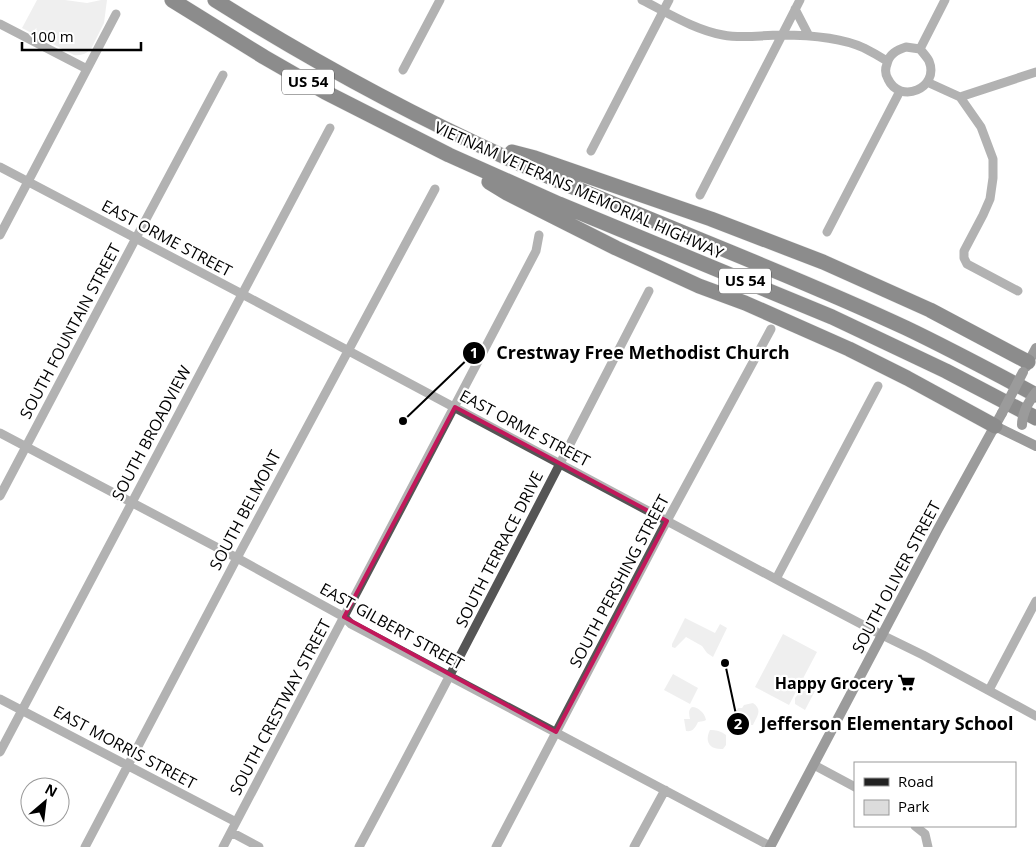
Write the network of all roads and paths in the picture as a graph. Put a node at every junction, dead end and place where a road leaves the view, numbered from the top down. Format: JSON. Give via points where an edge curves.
{"nodes":[{"id":1,"x":172,"y":0,"type":"edge"},
{"id":2,"x":216,"y":0,"type":"edge"},
{"id":3,"x":440,"y":0,"type":"edge"},
{"id":4,"x":642,"y":0,"type":"edge"},
{"id":5,"x":669,"y":0,"type":"edge"},
{"id":6,"x":800,"y":0,"type":"edge"},
{"id":7,"x":945,"y":0,"type":"edge"},
{"id":8,"x":796,"y":9,"type":"junction"},
{"id":9,"x":663,"y":11,"type":"junction"},
{"id":10,"x":116,"y":14,"type":"dead end"},
{"id":11,"x":0,"y":24,"type":"edge"},
{"id":12,"x":782,"y":35,"type":"junction"},
{"id":13,"x":809,"y":36,"type":"junction"},
{"id":14,"x":920,"y":49,"type":"junction"},
{"id":15,"x":887,"y":60,"type":"junction"},
{"id":16,"x":87,"y":69,"type":"junction"},
{"id":17,"x":403,"y":70,"type":"dead end"},
{"id":18,"x":1036,"y":72,"type":"edge"},
{"id":19,"x":223,"y":76,"type":"dead end"},
{"id":20,"x":927,"y":82,"type":"junction"},
{"id":21,"x":900,"y":91,"type":"junction"},
{"id":22,"x":960,"y":97,"type":"junction"},
{"id":23,"x":330,"y":128,"type":"dead end"},
{"id":24,"x":469,"y":140,"type":"junction"},
{"id":25,"x":590,"y":151,"type":"dead end"},
{"id":26,"x":449,"y":155,"type":"junction"},
{"id":27,"x":0,"y":167,"type":"edge"},
{"id":28,"x":28,"y":182,"type":"junction"},
{"id":29,"x":435,"y":189,"type":"dead end"},
{"id":30,"x":700,"y":195,"type":"dead end"},
{"id":31,"x":827,"y":232,"type":"dead end"},
{"id":32,"x":0,"y":235,"type":"edge"},
{"id":33,"x":539,"y":235,"type":"dead end"},
{"id":34,"x":136,"y":238,"type":"junction"},
{"id":35,"x":649,"y":291,"type":"dead end"},
{"id":36,"x":1018,"y":291,"type":"dead end"},
{"id":37,"x":242,"y":294,"type":"junction"},
{"id":38,"x":771,"y":329,"type":"dead end"},
{"id":39,"x":1036,"y":348,"type":"edge"},
{"id":40,"x":348,"y":350,"type":"junction"},
{"id":41,"x":1029,"y":367,"type":"edge"},
{"id":42,"x":878,"y":386,"type":"dead end"},
{"id":43,"x":1036,"y":393,"type":"edge"},
{"id":44,"x":455,"y":407,"type":"junction"},
{"id":45,"x":1036,"y":418,"type":"edge"},
{"id":46,"x":998,"y":419,"type":"junction"},
{"id":47,"x":0,"y":432,"type":"edge"},
{"id":48,"x":26,"y":446,"type":"junction"},
{"id":49,"x":1035,"y":446,"type":"edge"},
{"id":50,"x":560,"y":463,"type":"junction"},
{"id":51,"x":0,"y":496,"type":"edge"},
{"id":52,"x":131,"y":502,"type":"junction"},
{"id":53,"x":667,"y":521,"type":"junction"},
{"id":54,"x":237,"y":558,"type":"junction"},
{"id":55,"x":776,"y":579,"type":"junction"},
{"id":56,"x":1036,"y":601,"type":"edge"},
{"id":57,"x":344,"y":617,"type":"junction"},
{"id":58,"x":882,"y":635,"type":"junction"},
{"id":59,"x":450,"y":676,"type":"junction"},
{"id":60,"x":989,"y":690,"type":"junction"},
{"id":61,"x":0,"y":698,"type":"edge"},
{"id":62,"x":22,"y":710,"type":"junction"},
{"id":63,"x":1036,"y":716,"type":"edge"},
{"id":64,"x":556,"y":732,"type":"junction"},
{"id":65,"x":0,"y":752,"type":"edge"},
{"id":66,"x":814,"y":765,"type":"junction"},
{"id":67,"x":128,"y":766,"type":"junction"},
{"id":68,"x":854,"y":786,"type":"edge"},
{"id":69,"x":665,"y":790,"type":"junction"},
{"id":70,"x":236,"y":822,"type":"junction"},
{"id":71,"x":917,"y":827,"type":"edge"},
{"id":72,"x":231,"y":832,"type":"junction"},
{"id":73,"x":85,"y":847,"type":"edge"},
{"id":74,"x":223,"y":847,"type":"edge"},
{"id":75,"x":259,"y":847,"type":"edge"},
{"id":76,"x":359,"y":847,"type":"edge"},
{"id":77,"x":496,"y":847,"type":"edge"},
{"id":78,"x":634,"y":847,"type":"edge"},
{"id":79,"x":770,"y":847,"type":"edge"},
{"id":80,"x":928,"y":847,"type":"edge"}],
"edges":[{"from":1,"to":26,"type":"highway","name":"VIETNAM VETERANS MEMORIAL HIGHWAY","number":"US 54","via":[[316,87]]},
{"from":2,"to":24,"type":"highway","name":"VIETNAM VETERANS MEMORIAL HIGHWAY","number":"US 54","via":[[353,81]]},
{"from":3,"to":17,"type":"street"},
{"from":4,"to":9,"type":"street"},
{"from":5,"to":9,"type":"street"},
{"from":6,"to":8,"type":"street"},
{"from":7,"to":14,"type":"street"},
{"from":8,"to":12,"type":"street"},
{"from":8,"to":13,"type":"street"},
{"from":9,"to":12,"type":"street","via":[[697,28],[723,35],[746,38]]},
{"from":9,"to":25,"type":"street"},
{"from":10,"to":16,"type":"street"},
{"from":11,"to":16,"type":"street"},
{"from":12,"to":13,"type":"street"},
{"from":12,"to":30,"type":"street"},
{"from":13,"to":15,"type":"street","via":[[850,43]]},
{"from":14,"to":15,"type":"street","via":[[898,49]]},
{"from":14,"to":20,"type":"street","via":[[930,66]]},
{"from":15,"to":21,"type":"street","via":[[886,76]]},
{"from":16,"to":28,"type":"street"},
{"from":18,"to":22,"type":"street"},
{"from":19,"to":34,"type":"street","name":"SOUTH FOUNTAIN STREET"},
{"from":20,"to":21,"type":"street","via":[[916,91]]},
{"from":20,"to":22,"type":"street"},
{"from":21,"to":31,"type":"street"},
{"from":22,"to":36,"type":"street","via":[[980,127],[993,159],[990,199],[964,251],[964,258],[967,264]]},
{"from":23,"to":37,"type":"street","name":"SOUTH BROADVIEW"},
{"from":24,"to":41,"type":"highway","via":[[535,158],[793,250],[909,300]]},
{"from":24,"to":43,"type":"highway","name":"VIETNAM VETERANS MEMORIAL HIGHWAY","number":"US 54","via":[[542,174],[798,280]]},
{"from":26,"to":45,"type":"highway","name":"VIETNAM VETERANS MEMORIAL HIGHWAY","number":"US 54","via":[[832,317]]},
{"from":26,"to":46,"type":"highway","via":[[507,193],[616,248],[699,286],[754,306]]},
{"from":27,"to":28,"type":"street","name":"EAST ORME STREET"},
{"from":28,"to":32,"type":"street"},
{"from":28,"to":34,"type":"street","name":"EAST ORME STREET"},
{"from":29,"to":40,"type":"street","name":"SOUTH BELMONT"},
{"from":33,"to":44,"type":"street","name":"SOUTH CRESTWAY STREET","via":[[536,251]]},
{"from":34,"to":37,"type":"street","name":"EAST ORME STREET"},
{"from":34,"to":48,"type":"street","name":"SOUTH FOUNTAIN STREET"},
{"from":35,"to":50,"type":"street","name":"SOUTH TERRACE DRIVE"},
{"from":37,"to":40,"type":"street","name":"EAST ORME STREET"},
{"from":37,"to":52,"type":"street","name":"SOUTH BROADVIEW"},
{"from":38,"to":53,"type":"street","name":"SOUTH PERSHING STREET"},
{"from":39,"to":41,"type":"main road","name":"SOUTH OLIVER STREET"},
{"from":40,"to":44,"type":"street","name":"EAST ORME STREET"},
{"from":40,"to":54,"type":"street","name":"SOUTH BELMONT"},
{"from":41,"to":46,"type":"main road","name":"SOUTH OLIVER STREET","bridge":true},
{"from":42,"to":55,"type":"street"},
{"from":43,"to":49,"type":"main road","bridge":true,"via":[[1022,417],[1022,425]]},
{"from":44,"to":50,"type":"street","name":"EAST ORME STREET"},
{"from":44,"to":57,"type":"street","name":"SOUTH CRESTWAY STREET"},
{"from":46,"to":49,"type":"main road"},
{"from":46,"to":58,"type":"main road","name":"SOUTH OLIVER STREET"},
{"from":47,"to":48,"type":"street","name":"EAST GILBERT STREET"},
{"from":48,"to":51,"type":"street","name":"SOUTH FOUNTAIN STREET"},
{"from":48,"to":52,"type":"street","name":"EAST GILBERT STREET"},
{"from":50,"to":53,"type":"street","name":"EAST ORME STREET"},
{"from":50,"to":59,"type":"street","name":"SOUTH TERRACE DRIVE"},
{"from":52,"to":54,"type":"street","name":"EAST GILBERT STREET"},
{"from":52,"to":62,"type":"street","name":"SOUTH BROADVIEW"},
{"from":53,"to":55,"type":"street","name":"EAST ORME STREET"},
{"from":53,"to":64,"type":"street","name":"SOUTH PERSHING STREET"},
{"from":54,"to":57,"type":"street","name":"EAST GILBERT STREET"},
{"from":54,"to":67,"type":"street","name":"SOUTH BELMONT"},
{"from":55,"to":58,"type":"street","name":"EAST ORME STREET"},
{"from":56,"to":60,"type":"street"},
{"from":57,"to":59,"type":"street","name":"EAST GILBERT STREET","via":[[351,624]]},
{"from":57,"to":70,"type":"street","name":"SOUTH CRESTWAY STREET"},
{"from":58,"to":60,"type":"street","name":"EAST ORME STREET"},
{"from":58,"to":66,"type":"main road","name":"SOUTH OLIVER STREET"},
{"from":59,"to":64,"type":"street","name":"EAST GILBERT STREET"},
{"from":59,"to":76,"type":"street","name":"SOUTH TERRACE DRIVE"},
{"from":60,"to":63,"type":"street","name":"EAST ORME STREET"},
{"from":61,"to":62,"type":"street","name":"EAST MORRIS STREET"},
{"from":62,"to":65,"type":"street","name":"SOUTH BROADVIEW"},
{"from":62,"to":67,"type":"street","name":"EAST MORRIS STREET"},
{"from":64,"to":69,"type":"street","name":"EAST GILBERT STREET"},
{"from":64,"to":77,"type":"street","name":"SOUTH PERSHING STREET"},
{"from":66,"to":68,"type":"street"},
{"from":66,"to":79,"type":"main road","name":"SOUTH OLIVER STREET"},
{"from":67,"to":70,"type":"street","name":"EAST MORRIS STREET"},
{"from":67,"to":73,"type":"street","name":"SOUTH BELMONT"},
{"from":69,"to":78,"type":"street"},
{"from":69,"to":79,"type":"street","name":"EAST GILBERT STREET"},
{"from":70,"to":72,"type":"street","name":"SOUTH CRESTWAY STREET"},
{"from":71,"to":80,"type":"street","via":[[925,834]]},
{"from":72,"to":74,"type":"street","name":"SOUTH CRESTWAY STREET"},
{"from":72,"to":75,"type":"street"}]}
